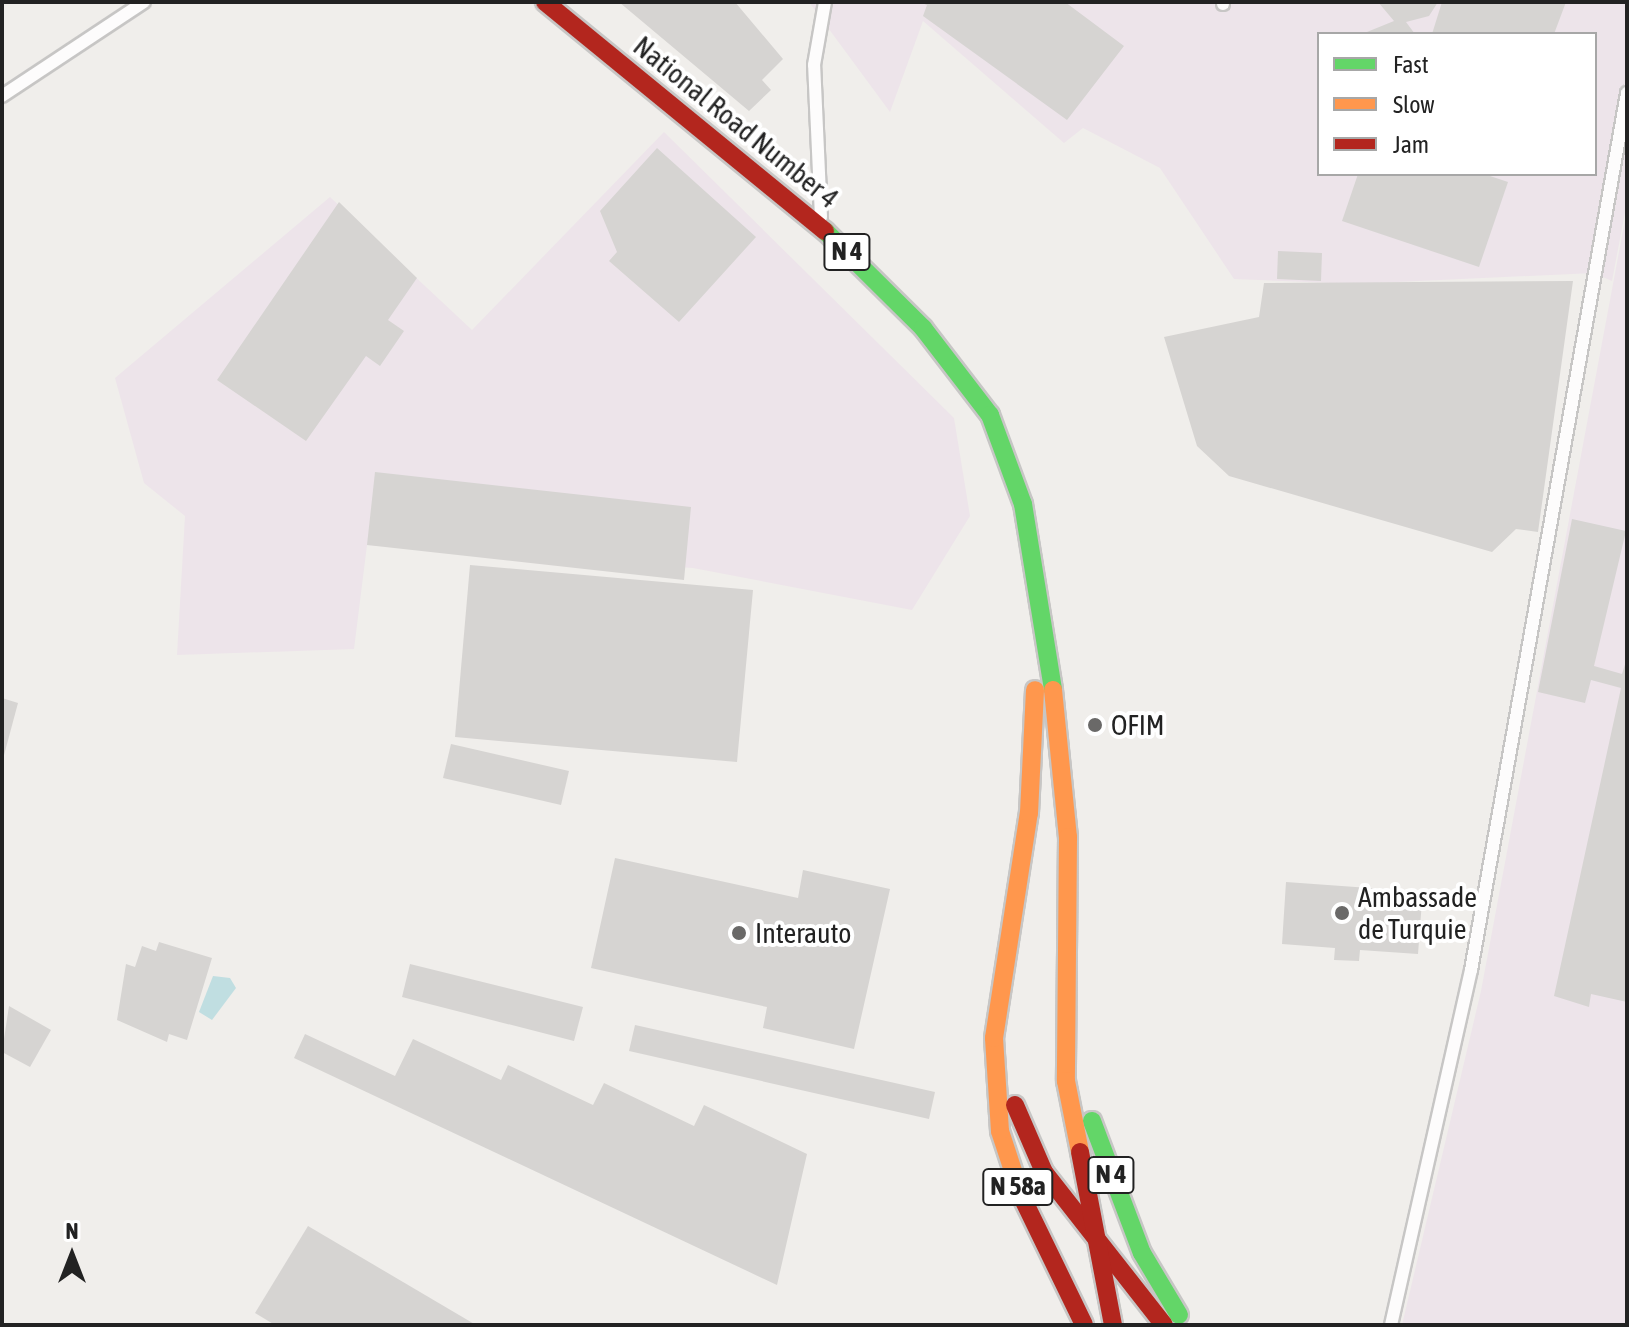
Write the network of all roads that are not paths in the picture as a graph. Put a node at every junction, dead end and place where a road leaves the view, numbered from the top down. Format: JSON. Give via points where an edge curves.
{"nodes":[{"id":1,"x":144,"y":2,"type":"edge"},
{"id":2,"x":545,"y":2,"type":"edge"},
{"id":3,"x":825,"y":2,"type":"edge"},
{"id":4,"x":1627,"y":93,"type":"edge"},
{"id":5,"x":2,"y":96,"type":"edge"},
{"id":6,"x":822,"y":228,"type":"junction"},
{"id":7,"x":1035,"y":583,"type":"junction"},
{"id":8,"x":1066,"y":1013,"type":"junction"},
{"id":9,"x":994,"y":1038,"type":"junction"},
{"id":10,"x":1094,"y":1242,"type":"junction"},
{"id":11,"x":1084,"y":1325,"type":"edge"},
{"id":12,"x":1113,"y":1325,"type":"edge"},
{"id":13,"x":1164,"y":1325,"type":"edge"},
{"id":14,"x":1185,"y":1325,"type":"edge"},
{"id":15,"x":1391,"y":1325,"type":"edge"}],
"edges":[{"from":1,"to":5,"type":"lane"},
{"from":2,"to":6,"type":"main road","name":"National Road Number 4","number":"N 4"},
{"from":3,"to":6,"type":"lane","via":[[814,65]]},
{"from":4,"to":15,"type":"lane","via":[[1471,970]]},
{"from":6,"to":7,"type":"main road","name":"National Road Number 4","number":"N 4","via":[[923,328],[990,415],[1023,504]]},
{"from":7,"to":8,"type":"main road","number":"N 4","via":[[1068,837]]},
{"from":7,"to":9,"type":"main road","number":"N 4","via":[[1029,813]]},
{"from":8,"to":10,"type":"main road","via":[[1066,1081]]},
{"from":8,"to":14,"type":"main road","number":"N 4","via":[[1095,1135],[1142,1253]]},
{"from":9,"to":10,"type":"main road","number":"N 4","via":[[1044,1172]]},
{"from":9,"to":11,"type":"main road","number":"N 58a","via":[[1005,1146],[1029,1220]]},
{"from":10,"to":12,"type":"main road"},
{"from":10,"to":13,"type":"main road","number":"N 4"}]}
